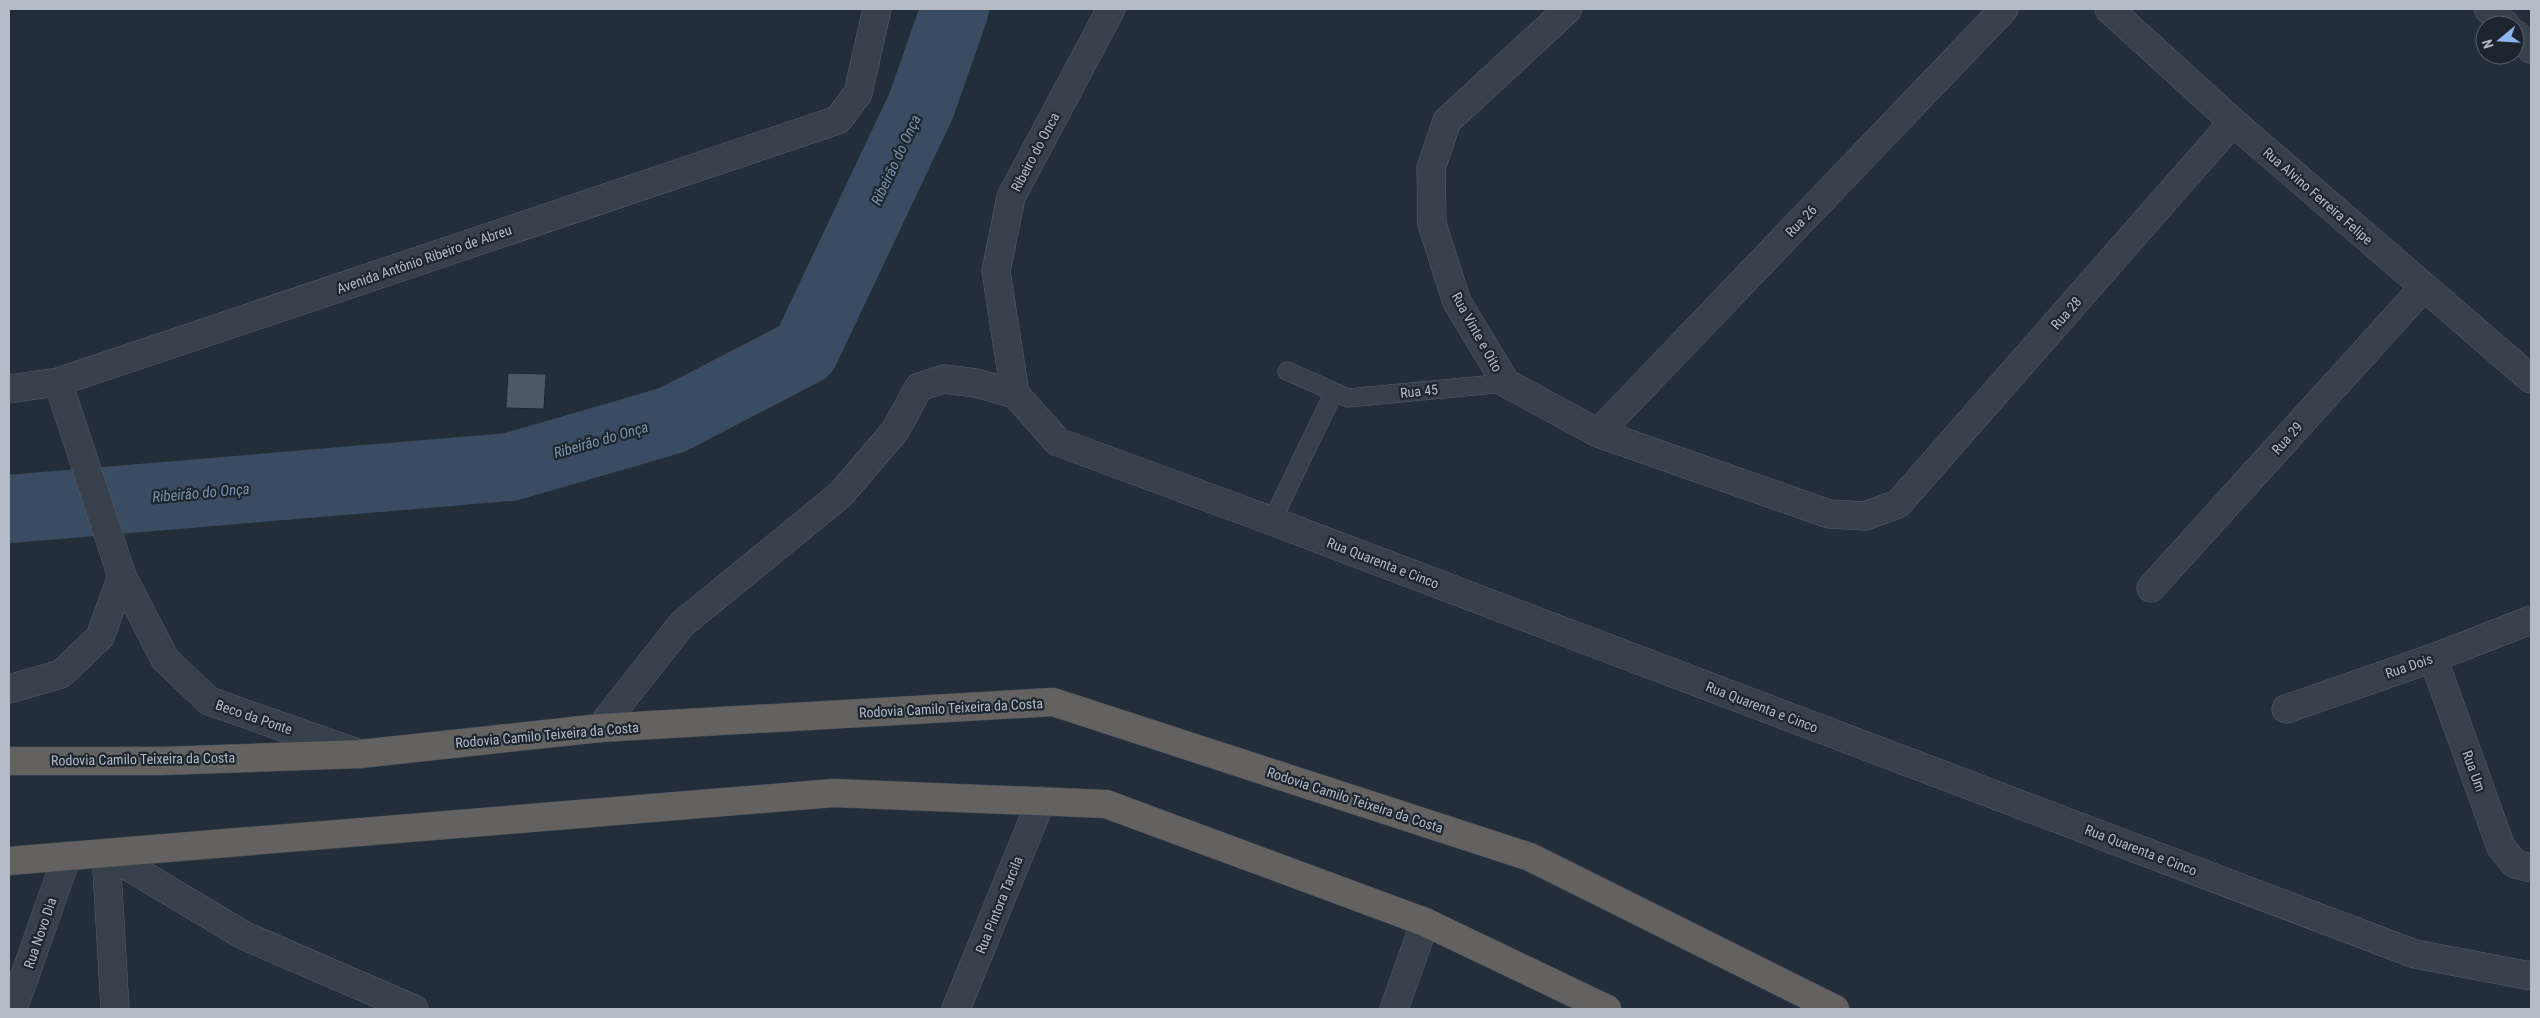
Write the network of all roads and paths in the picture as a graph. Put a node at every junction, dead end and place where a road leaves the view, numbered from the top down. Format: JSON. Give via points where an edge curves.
{"nodes":[{"id":1,"x":877,"y":9,"type":"edge"},
{"id":2,"x":1111,"y":9,"type":"edge"},
{"id":3,"x":1568,"y":9,"type":"edge"},
{"id":4,"x":2004,"y":9,"type":"edge"},
{"id":5,"x":2109,"y":9,"type":"edge"},
{"id":6,"x":2233,"y":122,"type":"junction"},
{"id":7,"x":2423,"y":288,"type":"junction"},
{"id":8,"x":1287,"y":370,"type":"dead end"},
{"id":9,"x":2531,"y":379,"type":"edge"},
{"id":10,"x":58,"y":382,"type":"junction"},
{"id":11,"x":1506,"y":383,"type":"junction"},
{"id":12,"x":9,"y":389,"type":"edge"},
{"id":13,"x":1334,"y":392,"type":"junction"},
{"id":14,"x":1015,"y":394,"type":"junction"},
{"id":15,"x":1598,"y":433,"type":"junction"},
{"id":16,"x":1898,"y":504,"type":"joint"},
{"id":17,"x":1272,"y":521,"type":"junction"},
{"id":18,"x":119,"y":567,"type":"junction"},
{"id":19,"x":2151,"y":588,"type":"dead end"},
{"id":20,"x":2531,"y":620,"type":"edge"},
{"id":21,"x":2433,"y":658,"type":"junction"},
{"id":22,"x":9,"y":689,"type":"edge"},
{"id":23,"x":2286,"y":709,"type":"dead end"},
{"id":24,"x":600,"y":728,"type":"junction"},
{"id":25,"x":360,"y":754,"type":"junction"},
{"id":26,"x":9,"y":761,"type":"edge"},
{"id":27,"x":1042,"y":801,"type":"junction"},
{"id":28,"x":106,"y":853,"type":"junction"},
{"id":29,"x":67,"y":856,"type":"junction"},
{"id":30,"x":9,"y":861,"type":"edge"},
{"id":31,"x":2531,"y":868,"type":"edge"},
{"id":32,"x":1425,"y":922,"type":"junction"},
{"id":33,"x":33,"y":953,"type":"junction"},
{"id":34,"x":9,"y":966,"type":"edge"},
{"id":35,"x":2531,"y":976,"type":"edge"},
{"id":36,"x":13,"y":1009,"type":"edge"},
{"id":37,"x":115,"y":1009,"type":"edge"},
{"id":38,"x":414,"y":1009,"type":"edge"},
{"id":39,"x":956,"y":1009,"type":"edge"},
{"id":40,"x":1394,"y":1009,"type":"edge"},
{"id":41,"x":1608,"y":1009,"type":"edge"},
{"id":42,"x":1835,"y":1009,"type":"edge"}],
"edges":[{"from":1,"to":10,"type":"street","name":"Avenida Antônio Ribeiro de Abreu","via":[[858,93],[838,120]]},
{"from":2,"to":14,"type":"street","name":"Ribeiro do Onca","via":[[1011,197],[996,271]]},
{"from":3,"to":11,"type":"street","name":"Rua Vinte e Oito","via":[[1447,120],[1431,168],[1432,224],[1456,302]]},
{"from":4,"to":15,"type":"street","name":"Rua 26"},
{"from":5,"to":6,"type":"street","name":"Rua Alvino Ferreira Felipe"},
{"from":6,"to":7,"type":"street","name":"Rua Alvino Ferreira Felipe"},
{"from":6,"to":16,"type":"street","name":"Rua 28"},
{"from":7,"to":9,"type":"street","name":"Rua Alvino Ferreira Felipe"},
{"from":7,"to":19,"type":"street","name":"Rua 29"},
{"from":8,"to":13,"type":"lane","name":"Rua 45"},
{"from":10,"to":12,"type":"street","name":"Avenida Antônio Ribeiro de Abreu"},
{"from":10,"to":18,"type":"street","name":"Beco da Ponte"},
{"from":11,"to":13,"type":"lane","name":"Rua 45","via":[[1348,398]]},
{"from":11,"to":15,"type":"street","name":"Rua Vinte e Oito"},
{"from":13,"to":17,"type":"lane"},
{"from":14,"to":17,"type":"street","name":"Rua Quarenta e Cinco","via":[[1058,442]]},
{"from":14,"to":24,"type":"street","via":[[976,382],[944,378],[919,387],[895,431],[840,496],[682,624]]},
{"from":15,"to":16,"type":"street","name":"Rua Vinte e Oito","via":[[1829,514],[1865,516]]},
{"from":17,"to":35,"type":"street","name":"Rua Quarenta e Cinco","via":[[2415,954]]},
{"from":18,"to":22,"type":"street","via":[[100,637],[61,674]]},
{"from":18,"to":25,"type":"street","name":"Beco da Ponte","via":[[165,659],[209,701]]},
{"from":20,"to":21,"type":"street","name":"Rua Dois"},
{"from":21,"to":23,"type":"street","name":"Rua Dois"},
{"from":21,"to":31,"type":"street","name":"Rua Um","via":[[2501,847],[2515,864]]},
{"from":24,"to":25,"type":"highway","name":"Rodovia Camilo Teixeira da Costa"},
{"from":24,"to":42,"type":"highway","name":"Rodovia Camilo Teixeira da Costa","via":[[1053,702],[1530,857]]},
{"from":25,"to":26,"type":"highway","name":"Rodovia Camilo Teixeira da Costa"},
{"from":27,"to":28,"type":"highway","via":[[834,794]]},
{"from":27,"to":32,"type":"highway","via":[[1106,804]]},
{"from":27,"to":39,"type":"street","name":"Rua Pintora Tarcila"},
{"from":28,"to":29,"type":"highway"},
{"from":28,"to":37,"type":"street"},
{"from":28,"to":38,"type":"street","via":[[246,936]]},
{"from":29,"to":30,"type":"highway"},
{"from":29,"to":33,"type":"street","name":"Rua Novo Dia"},
{"from":32,"to":40,"type":"street"},
{"from":32,"to":41,"type":"highway"},
{"from":33,"to":34,"type":"street"},
{"from":33,"to":36,"type":"street","name":"Rua Novo Dia"}]}
